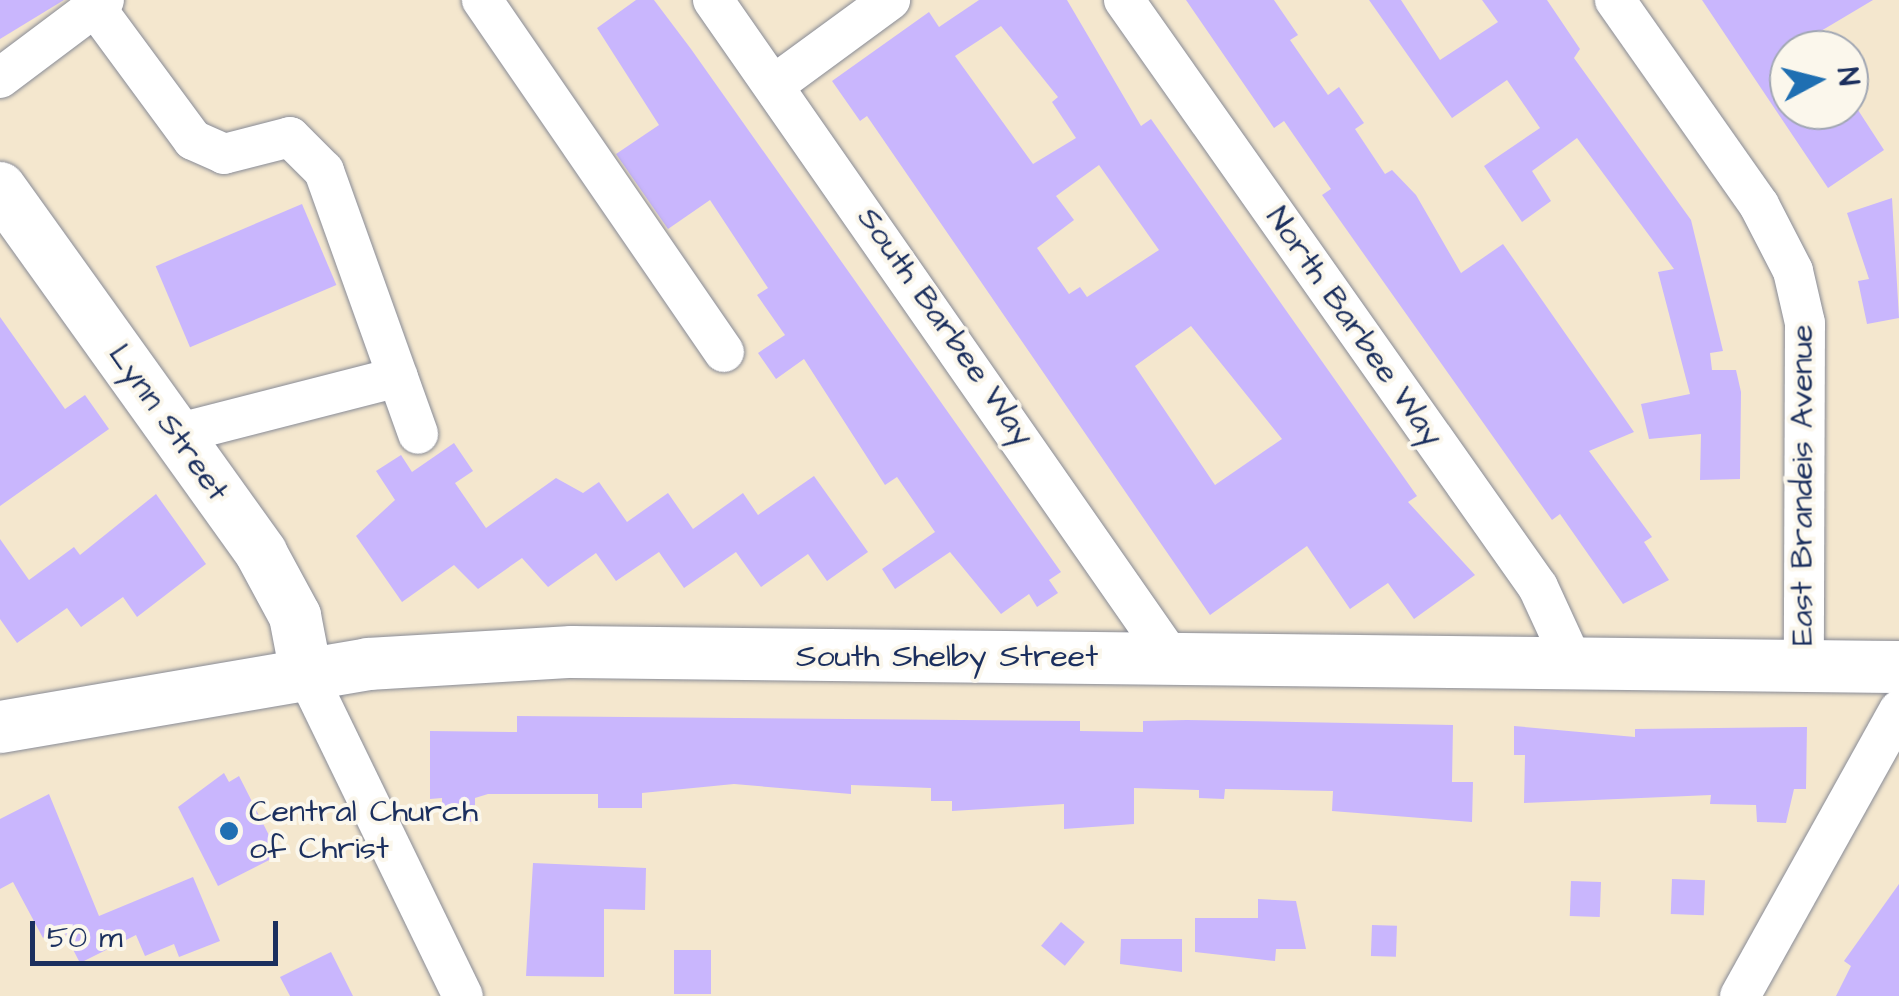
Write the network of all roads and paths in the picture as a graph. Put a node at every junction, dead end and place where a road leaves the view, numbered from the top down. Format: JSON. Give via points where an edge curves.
{"nodes":[{"id":1,"x":482,"y":0,"type":"edge"},
{"id":2,"x":714,"y":0,"type":"edge"},
{"id":3,"x":890,"y":0,"type":"edge"},
{"id":4,"x":1124,"y":0,"type":"edge"},
{"id":5,"x":1614,"y":0,"type":"edge"},
{"id":6,"x":99,"y":3,"type":"edge"},
{"id":7,"x":0,"y":78,"type":"edge"},
{"id":8,"x":774,"y":85,"type":"junction"},
{"id":9,"x":0,"y":188,"type":"edge"},
{"id":10,"x":724,"y":352,"type":"dead end"},
{"id":11,"x":398,"y":377,"type":"junction"},
{"id":12,"x":176,"y":434,"type":"junction"},
{"id":13,"x":418,"y":434,"type":"dead end"},
{"id":14,"x":1171,"y":658,"type":"junction"},
{"id":15,"x":1572,"y":661,"type":"junction"},
{"id":16,"x":1804,"y":665,"type":"junction"},
{"id":17,"x":1899,"y":667,"type":"edge"},
{"id":18,"x":306,"y":673,"type":"junction"},
{"id":19,"x":1899,"y":710,"type":"edge"},
{"id":20,"x":0,"y":727,"type":"edge"},
{"id":21,"x":463,"y":996,"type":"edge"},
{"id":22,"x":1740,"y":996,"type":"edge"}],
"edges":[{"from":1,"to":10,"type":"street"},
{"from":2,"to":8,"type":"street","name":"South Barbee Way"},
{"from":3,"to":8,"type":"street"},
{"from":4,"to":15,"type":"street","name":"North Barbee Way","via":[[1538,587]]},
{"from":5,"to":16,"type":"street","name":"East Brandeis Avenue","via":[[1758,205],[1793,271],[1805,323]]},
{"from":6,"to":7,"type":"street"},
{"from":6,"to":11,"type":"street","via":[[193,140],[224,154],[290,137],[308,150],[324,171]]},
{"from":8,"to":14,"type":"street","name":"South Barbee Way"},
{"from":9,"to":12,"type":"main road","name":"Lynn Street"},
{"from":11,"to":12,"type":"street"},
{"from":11,"to":13,"type":"street"},
{"from":12,"to":18,"type":"main road","name":"Lynn Street","via":[[287,600]]},
{"from":14,"to":15,"type":"main road","name":"South Shelby Street"},
{"from":14,"to":18,"type":"main road","name":"South Shelby Street","via":[[572,652]]},
{"from":15,"to":16,"type":"main road","name":"South Shelby Street"},
{"from":16,"to":17,"type":"main road","name":"South Shelby Street"},
{"from":18,"to":20,"type":"main road","name":"South Shelby Street"},
{"from":18,"to":21,"type":"street"},
{"from":19,"to":22,"type":"street"}]}
